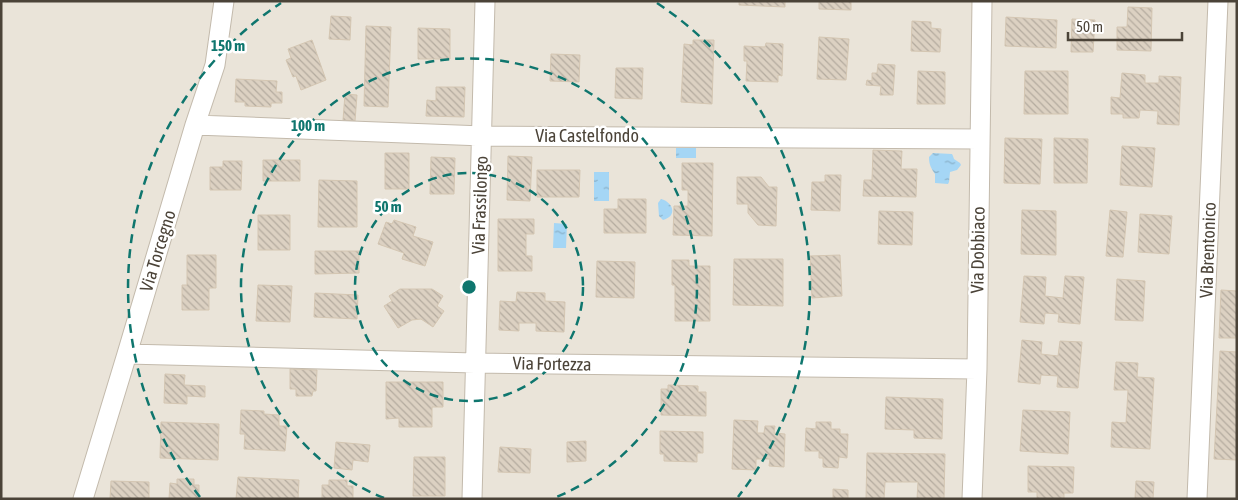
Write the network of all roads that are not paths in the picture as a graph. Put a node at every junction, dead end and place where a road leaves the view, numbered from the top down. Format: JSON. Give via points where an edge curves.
{"nodes":[{"id":1,"x":224,"y":1,"type":"edge"},
{"id":2,"x":485,"y":1,"type":"edge"},
{"id":3,"x":982,"y":1,"type":"edge"},
{"id":4,"x":1218,"y":1,"type":"edge"},
{"id":5,"x":195,"y":125,"type":"junction"},
{"id":6,"x":483,"y":136,"type":"junction"},
{"id":7,"x":980,"y":139,"type":"junction"},
{"id":8,"x":128,"y":354,"type":"junction"},
{"id":9,"x":475,"y":363,"type":"junction"},
{"id":10,"x":977,"y":369,"type":"junction"},
{"id":11,"x":82,"y":499,"type":"edge"},
{"id":12,"x":472,"y":499,"type":"edge"},
{"id":13,"x":972,"y":499,"type":"edge"},
{"id":14,"x":1197,"y":499,"type":"edge"}],
"edges":[{"from":1,"to":5,"type":"street","name":"Via Torcegno","via":[[215,65]]},
{"from":2,"to":6,"type":"street","name":"Via Frassilongo"},
{"from":3,"to":7,"type":"street","name":"Via Dobbiaco"},
{"from":4,"to":14,"type":"street","name":"Via Brentonico"},
{"from":5,"to":6,"type":"street","name":"Via Castelfondo"},
{"from":5,"to":8,"type":"street","name":"Via Torcegno"},
{"from":6,"to":7,"type":"street","name":"Via Castelfondo"},
{"from":6,"to":9,"type":"street","name":"Via Frassilongo"},
{"from":7,"to":10,"type":"street","name":"Via Dobbiaco"},
{"from":8,"to":9,"type":"street","name":"Via Fortezza"},
{"from":8,"to":11,"type":"street","name":"Via Torcegno"},
{"from":9,"to":10,"type":"street","name":"Via Fortezza"},
{"from":9,"to":12,"type":"street","name":"Via Frassilongo"},
{"from":10,"to":13,"type":"street","name":"Via Dobbiaco"}]}
